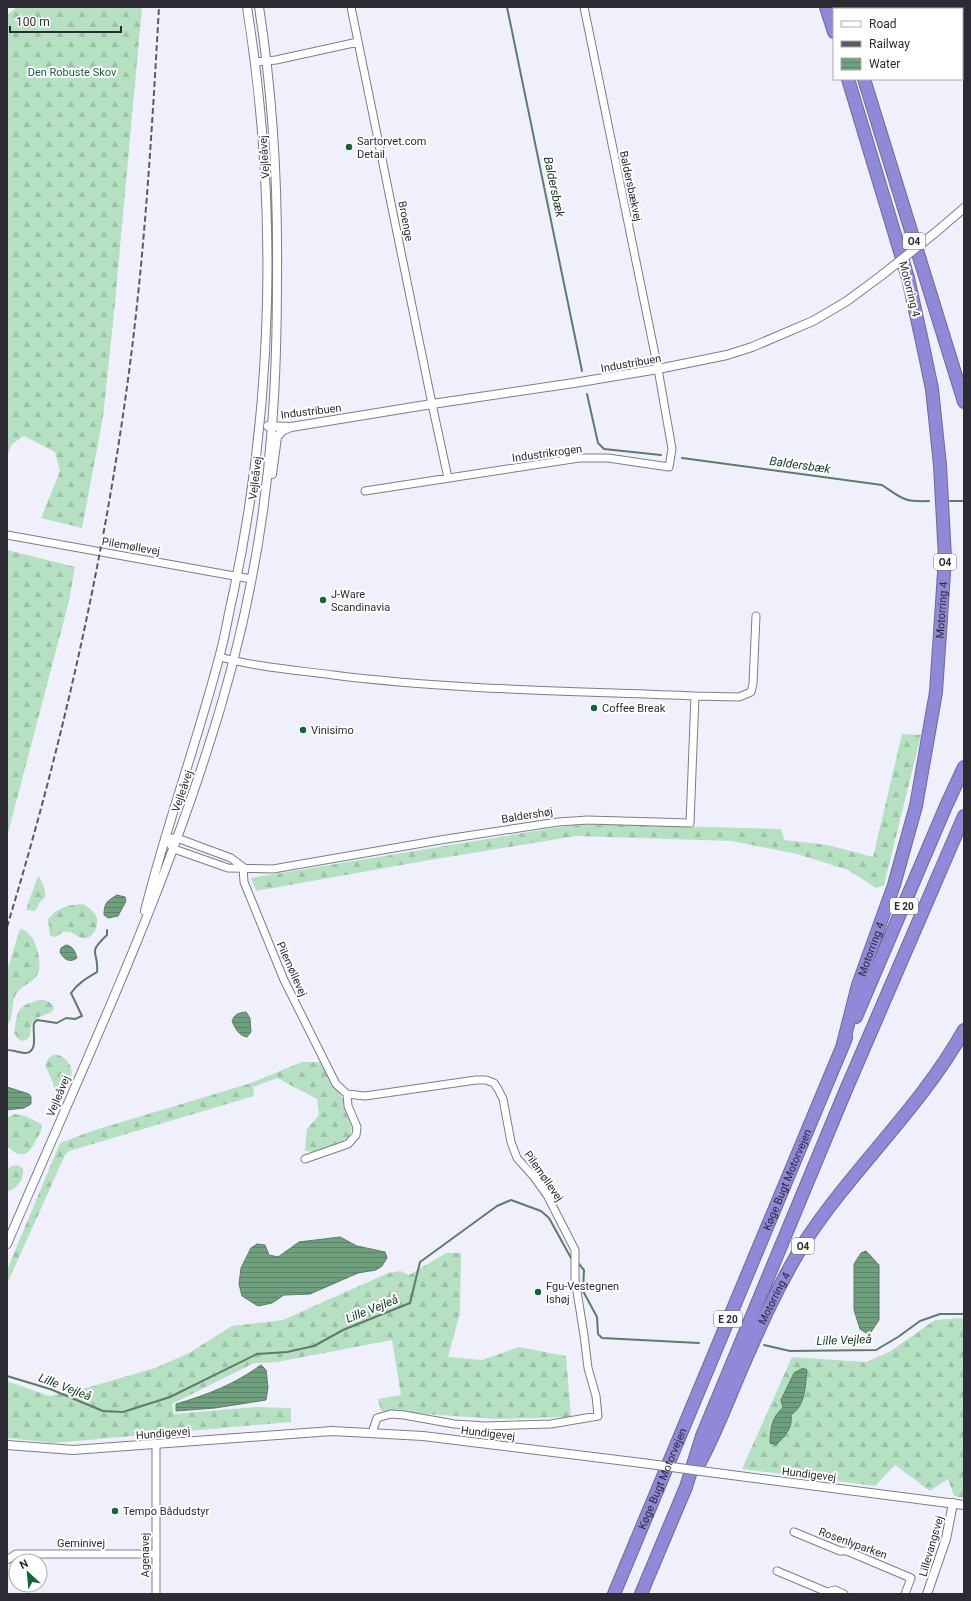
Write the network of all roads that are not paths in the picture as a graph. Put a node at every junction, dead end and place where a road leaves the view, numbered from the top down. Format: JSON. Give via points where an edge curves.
{"nodes":[{"id":1,"x":247,"y":7,"type":"edge"},
{"id":2,"x":259,"y":7,"type":"edge"},
{"id":3,"x":351,"y":7,"type":"edge"},
{"id":4,"x":584,"y":7,"type":"edge"},
{"id":5,"x":826,"y":7,"type":"edge"},
{"id":6,"x":833,"y":29,"type":"edge"},
{"id":7,"x":358,"y":42,"type":"junction"},
{"id":8,"x":268,"y":61,"type":"junction"},
{"id":9,"x":256,"y":62,"type":"junction"},
{"id":10,"x":848,"y":80,"type":"edge"},
{"id":11,"x":864,"y":80,"type":"edge"},
{"id":12,"x":964,"y":208,"type":"edge"},
{"id":13,"x":658,"y":369,"type":"junction"},
{"id":14,"x":964,"y":402,"type":"edge"},
{"id":15,"x":432,"y":404,"type":"junction"},
{"id":16,"x":260,"y":425,"type":"junction"},
{"id":17,"x":272,"y":426,"type":"junction"},
{"id":18,"x":291,"y":427,"type":"junction"},
{"id":19,"x":448,"y":478,"type":"junction"},
{"id":20,"x":365,"y":491,"type":"dead end"},
{"id":21,"x":264,"y":502,"type":"junction"},
{"id":22,"x":7,"y":535,"type":"edge"},
{"id":23,"x":237,"y":577,"type":"junction"},
{"id":24,"x":251,"y":579,"type":"junction"},
{"id":25,"x":756,"y":616,"type":"dead end"},
{"id":26,"x":220,"y":657,"type":"junction"},
{"id":27,"x":233,"y":661,"type":"junction"},
{"id":28,"x":695,"y":696,"type":"junction"},
{"id":29,"x":964,"y":767,"type":"edge"},
{"id":30,"x":964,"y":816,"type":"edge"},
{"id":31,"x":165,"y":838,"type":"junction"},
{"id":32,"x":177,"y":838,"type":"junction"},
{"id":33,"x":174,"y":849,"type":"junction"},
{"id":34,"x":243,"y":867,"type":"junction"},
{"id":35,"x":139,"y":935,"type":"junction"},
{"id":36,"x":964,"y":1030,"type":"edge"},
{"id":37,"x":843,"y":1044,"type":"junction"},
{"id":38,"x":347,"y":1094,"type":"junction"},
{"id":39,"x":305,"y":1159,"type":"dead end"},
{"id":40,"x":7,"y":1244,"type":"edge"},
{"id":41,"x":372,"y":1433,"type":"junction"},
{"id":42,"x":7,"y":1445,"type":"edge"},
{"id":43,"x":156,"y":1445,"type":"junction"},
{"id":44,"x":686,"y":1488,"type":"junction"},
{"id":45,"x":953,"y":1503,"type":"junction"},
{"id":46,"x":964,"y":1505,"type":"edge"},
{"id":47,"x":794,"y":1532,"type":"dead end"},
{"id":48,"x":156,"y":1554,"type":"junction"},
{"id":49,"x":7,"y":1560,"type":"edge"},
{"id":50,"x":776,"y":1571,"type":"dead end"},
{"id":51,"x":156,"y":1594,"type":"edge"},
{"id":52,"x":614,"y":1594,"type":"edge"},
{"id":53,"x":641,"y":1594,"type":"edge"},
{"id":54,"x":844,"y":1594,"type":"edge"},
{"id":55,"x":905,"y":1594,"type":"edge"},
{"id":56,"x":927,"y":1594,"type":"edge"}],
"edges":[{"from":1,"to":9,"type":"street","name":"Vejleåvej"},
{"from":2,"to":8,"type":"street","name":"Vejleåvej"},
{"from":3,"to":7,"type":"street","name":"Broenge"},
{"from":4,"to":13,"type":"street","name":"Baldersbækvej"},
{"from":5,"to":6,"type":"highway"},
{"from":7,"to":8,"type":"street"},
{"from":7,"to":15,"type":"street","name":"Broenge"},
{"from":8,"to":9,"type":"street"},
{"from":8,"to":17,"type":"street","name":"Vejleåvej","via":[[278,251]]},
{"from":9,"to":16,"type":"street","name":"Vejleåvej","via":[[266,178],[267,251],[266,328]]},
{"from":10,"to":37,"type":"highway","name":"Motorring 4","number":"O4","via":[[908,278],[932,389],[945,558],[936,692],[916,806],[894,885],[858,985]]},
{"from":11,"to":14,"type":"highway","name":"Motorring 4","number":"O4"},
{"from":12,"to":13,"type":"street","name":"Industribuen","bridge":true,"via":[[882,276],[813,322],[727,355]]},
{"from":13,"to":15,"type":"street","name":"Industribuen"},
{"from":13,"to":19,"type":"street","name":"Industrikrogen","via":[[672,449],[669,467],[608,458],[579,458]]},
{"from":15,"to":18,"type":"street","name":"Industribuen"},
{"from":15,"to":19,"type":"street"},
{"from":16,"to":17,"type":"street","name":"Industribuen"},
{"from":16,"to":23,"type":"street","name":"Vejleåvej"},
{"from":17,"to":18,"type":"street","name":"Industribuen"},
{"from":17,"to":21,"type":"street","name":"Vejleåvej"},
{"from":18,"to":21,"type":"street","via":[[277,437],[271,486]]},
{"from":19,"to":20,"type":"street","name":"Industrikrogen"},
{"from":21,"to":24,"type":"street","name":"Vejleåvej"},
{"from":22,"to":23,"type":"street","name":"Pilemøllevej"},
{"from":23,"to":24,"type":"street","name":"Pilemøllevej"},
{"from":23,"to":26,"type":"street","name":"Vejleåvej"},
{"from":24,"to":27,"type":"street","name":"Vejleåvej"},
{"from":25,"to":28,"type":"street","via":[[751,692],[739,697]]},
{"from":26,"to":27,"type":"street"},
{"from":26,"to":31,"type":"street","name":"Vejleåvej"},
{"from":27,"to":28,"type":"street","via":[[372,680],[473,688]]},
{"from":27,"to":32,"type":"street","name":"Vejleåvej","via":[[207,751]]},
{"from":28,"to":34,"type":"street","name":"Baldershøj","via":[[690,823],[588,820],[558,822],[273,869]]},
{"from":29,"to":37,"type":"highway","name":"Køge Bugt Motorvejen","number":"E 20"},
{"from":30,"to":44,"type":"highway","name":"Køge Bugt Motorvejen","number":"E 20","via":[[845,1092],[705,1430]]},
{"from":31,"to":32,"type":"street","name":"Baldershøj"},
{"from":31,"to":33,"type":"street"},
{"from":31,"to":35,"type":"street","name":"Vejleåvej"},
{"from":32,"to":33,"type":"street","name":"Vejleåvej"},
{"from":32,"to":34,"type":"street","name":"Baldershøj","via":[[231,858]]},
{"from":33,"to":34,"type":"street","name":"Baldershøj","via":[[228,868]]},
{"from":33,"to":35,"type":"street","name":"Vejleåvej"},
{"from":34,"to":38,"type":"street","name":"Pilemøllevej","via":[[244,882],[284,980],[336,1084]]},
{"from":35,"to":40,"type":"street","name":"Vejleåvej"},
{"from":36,"to":44,"type":"highway","name":"Motorring 4","number":"O4","via":[[920,1095],[827,1210],[802,1246],[759,1328],[712,1441]]},
{"from":37,"to":52,"type":"highway","name":"Køge Bugt Motorvejen","number":"E 20"},
{"from":38,"to":39,"type":"street","via":[[348,1106],[357,1127],[356,1135],[348,1144]]},
{"from":38,"to":41,"type":"street","name":"Pilemøllevej","via":[[365,1096],[476,1080],[486,1080],[494,1084],[503,1099],[510,1142],[517,1158],[547,1195],[575,1250],[574,1268],[588,1368],[596,1396],[598,1416],[550,1424],[485,1426],[391,1414],[377,1418]]},
{"from":41,"to":43,"type":"street","name":"Hundigevej","via":[[332,1431]]},
{"from":41,"to":45,"type":"street","name":"Hundigevej","bridge":true,"via":[[423,1436]]},
{"from":42,"to":43,"type":"street","name":"Hundigevej","via":[[72,1450]]},
{"from":43,"to":48,"type":"street","name":"Agenavej"},
{"from":44,"to":53,"type":"highway","name":"Køge Bugt Motorvejen","number":"E 20"},
{"from":45,"to":46,"type":"street","name":"Hundigevej"},
{"from":45,"to":56,"type":"street","name":"Lillevangsvej","via":[[946,1539]]},
{"from":47,"to":55,"type":"street","name":"Rosenlyparken","via":[[911,1578]]},
{"from":48,"to":49,"type":"street","name":"Geminivej","via":[[16,1554]]},
{"from":48,"to":51,"type":"street","name":"Agenavej"},
{"from":50,"to":54,"type":"street","via":[[827,1592],[835,1590]]}]}
